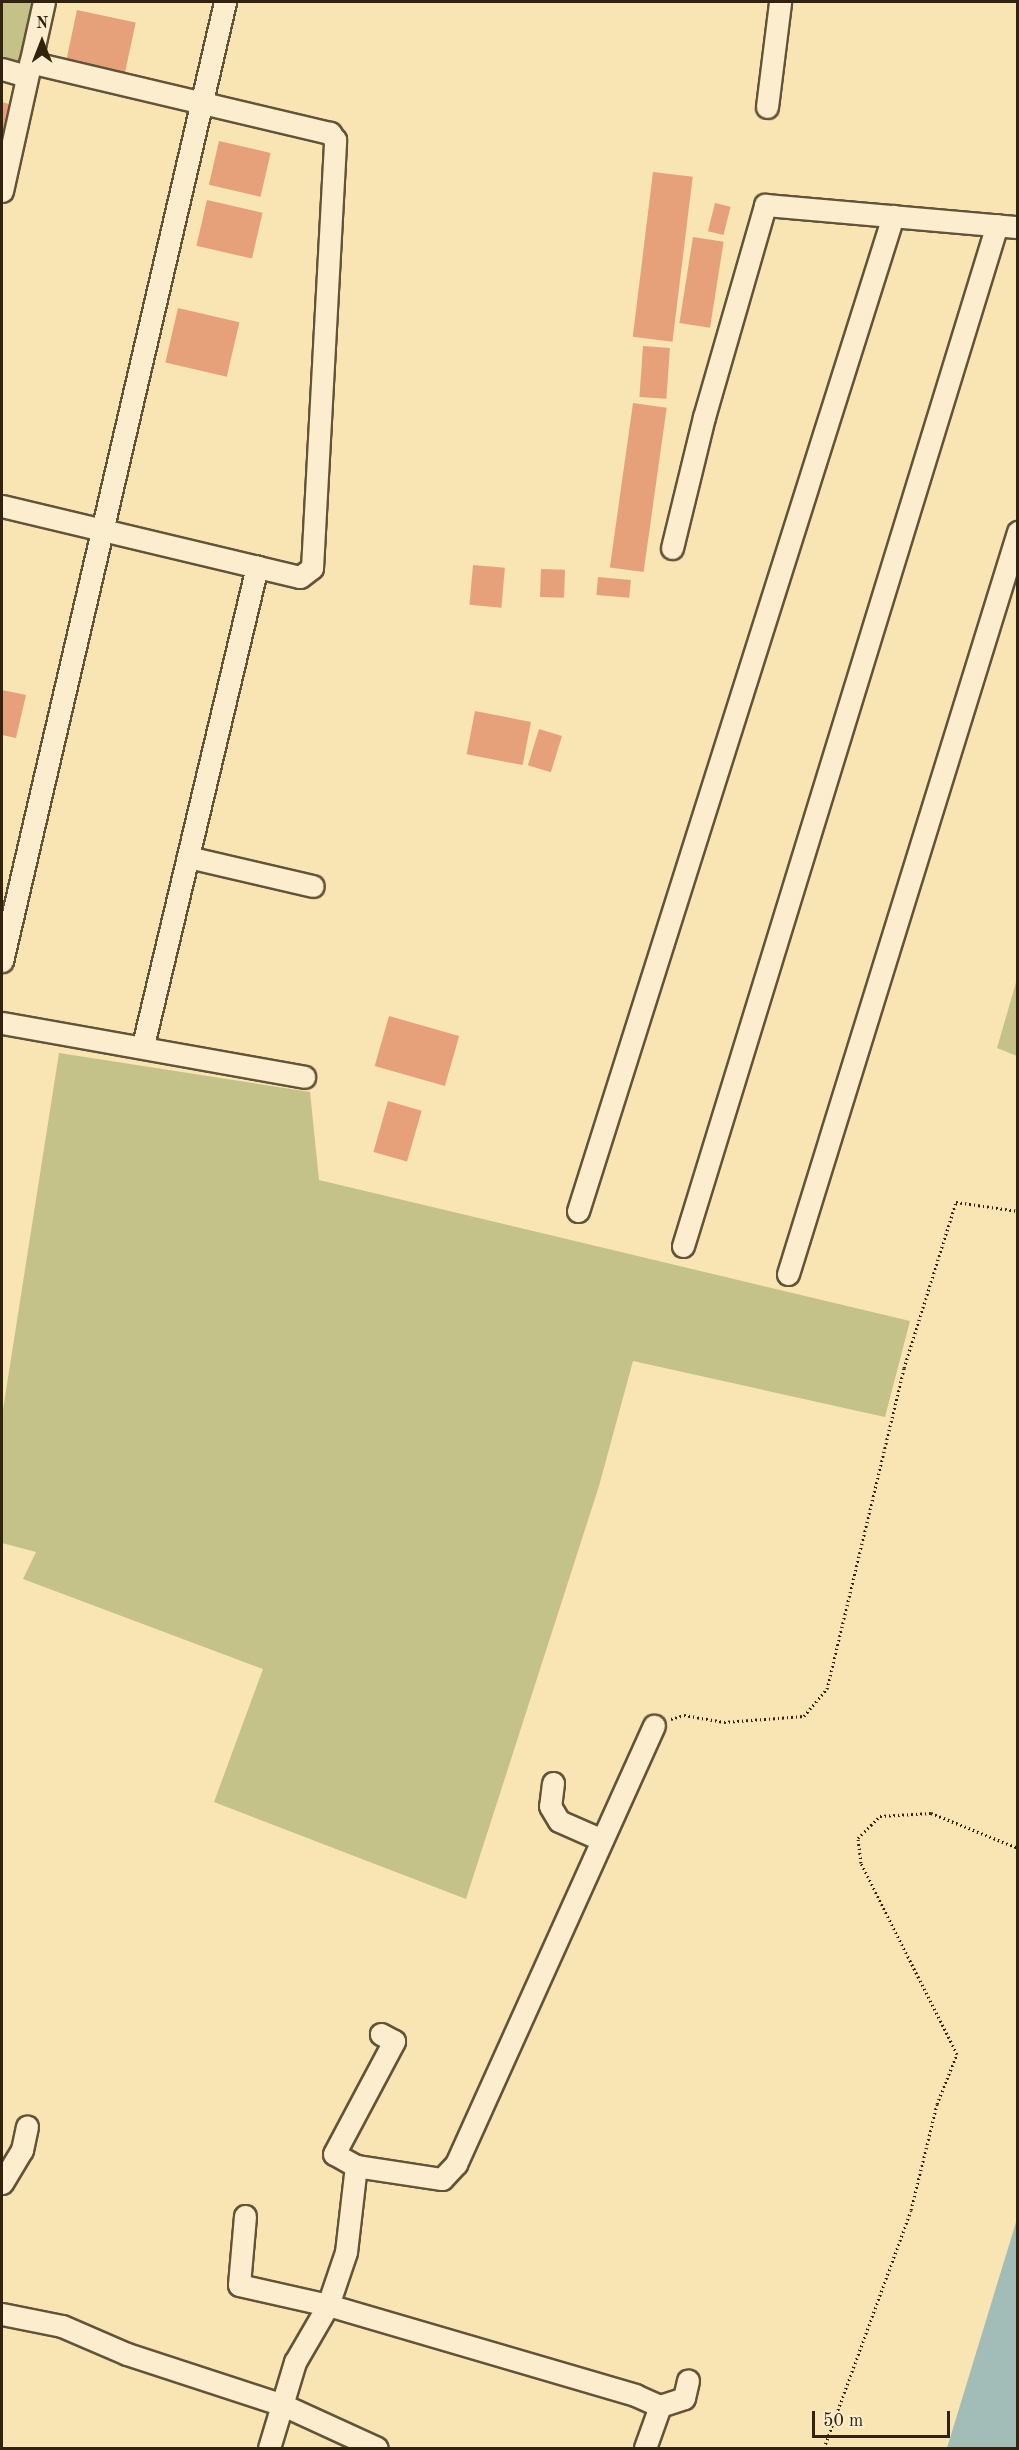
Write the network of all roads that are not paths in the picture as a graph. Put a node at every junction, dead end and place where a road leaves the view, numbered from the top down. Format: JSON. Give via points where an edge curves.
{"nodes":[{"id":1,"x":44,"y":2,"type":"edge"},
{"id":2,"x":225,"y":2,"type":"edge"},
{"id":3,"x":780,"y":2,"type":"edge"},
{"id":4,"x":2,"y":69,"type":"edge"},
{"id":5,"x":29,"y":69,"type":"junction"},
{"id":6,"x":201,"y":103,"type":"junction"},
{"id":7,"x":767,"y":107,"type":"dead end"},
{"id":8,"x":2,"y":191,"type":"edge"},
{"id":9,"x":893,"y":216,"type":"junction"},
{"id":10,"x":1007,"y":226,"type":"edge"},
{"id":11,"x":2,"y":506,"type":"edge"},
{"id":12,"x":103,"y":529,"type":"junction"},
{"id":13,"x":1017,"y":532,"type":"edge"},
{"id":14,"x":672,"y":548,"type":"dead end"},
{"id":15,"x":257,"y":566,"type":"junction"},
{"id":16,"x":188,"y":857,"type":"junction"},
{"id":17,"x":313,"y":886,"type":"dead end"},
{"id":18,"x":2,"y":961,"type":"edge"},
{"id":19,"x":2,"y":1023,"type":"edge"},
{"id":20,"x":143,"y":1045,"type":"junction"},
{"id":21,"x":304,"y":1077,"type":"dead end"},
{"id":22,"x":578,"y":1211,"type":"dead end"},
{"id":23,"x":683,"y":1246,"type":"dead end"},
{"id":24,"x":788,"y":1274,"type":"dead end"},
{"id":25,"x":654,"y":1726,"type":"road end"},
{"id":26,"x":553,"y":1783,"type":"dead end"},
{"id":27,"x":602,"y":1840,"type":"junction"},
{"id":28,"x":381,"y":2034,"type":"dead end"},
{"id":29,"x":27,"y":2127,"type":"dead end"},
{"id":30,"x":356,"y":2166,"type":"junction"},
{"id":31,"x":2,"y":2183,"type":"edge"},
{"id":32,"x":245,"y":2216,"type":"dead end"},
{"id":33,"x":328,"y":2305,"type":"junction"},
{"id":34,"x":2,"y":2314,"type":"edge"},
{"id":35,"x":688,"y":2380,"type":"dead end"},
{"id":36,"x":283,"y":2405,"type":"junction"},
{"id":37,"x":660,"y":2406,"type":"junction"},
{"id":38,"x":269,"y":2448,"type":"edge"},
{"id":39,"x":377,"y":2448,"type":"edge"},
{"id":40,"x":645,"y":2448,"type":"edge"}],
"edges":[{"from":1,"to":5,"type":"street"},
{"from":2,"to":6,"type":"street"},
{"from":3,"to":7,"type":"street"},
{"from":4,"to":5,"type":"street"},
{"from":5,"to":6,"type":"street"},
{"from":5,"to":8,"type":"street"},
{"from":6,"to":12,"type":"street"},
{"from":6,"to":15,"type":"street","via":[[330,133],[335,140],[312,568],[300,577]]},
{"from":9,"to":10,"type":"street"},
{"from":9,"to":14,"type":"street","via":[[765,205],[704,417]]},
{"from":9,"to":22,"type":"street"},
{"from":10,"to":23,"type":"street"},
{"from":11,"to":12,"type":"street"},
{"from":12,"to":15,"type":"street"},
{"from":12,"to":18,"type":"street"},
{"from":13,"to":24,"type":"street"},
{"from":15,"to":16,"type":"street"},
{"from":16,"to":17,"type":"street"},
{"from":16,"to":20,"type":"street"},
{"from":19,"to":20,"type":"street"},
{"from":20,"to":21,"type":"street"},
{"from":25,"to":27,"type":"street"},
{"from":26,"to":27,"type":"street","via":[[550,1806],[560,1821]]},
{"from":27,"to":30,"type":"street","via":[[456,2164],[442,2179]]},
{"from":28,"to":30,"type":"street","via":[[394,2041],[334,2154]]},
{"from":29,"to":31,"type":"street","via":[[22,2150]]},
{"from":30,"to":33,"type":"street","via":[[346,2252]]},
{"from":32,"to":33,"type":"street","via":[[239,2285]]},
{"from":33,"to":36,"type":"street","via":[[295,2362]]},
{"from":33,"to":37,"type":"street","via":[[481,2348]]},
{"from":34,"to":36,"type":"street","via":[[62,2326],[127,2354]]},
{"from":35,"to":37,"type":"street","via":[[684,2398]]},
{"from":36,"to":38,"type":"street"},
{"from":36,"to":39,"type":"street"},
{"from":37,"to":40,"type":"street"}]}
